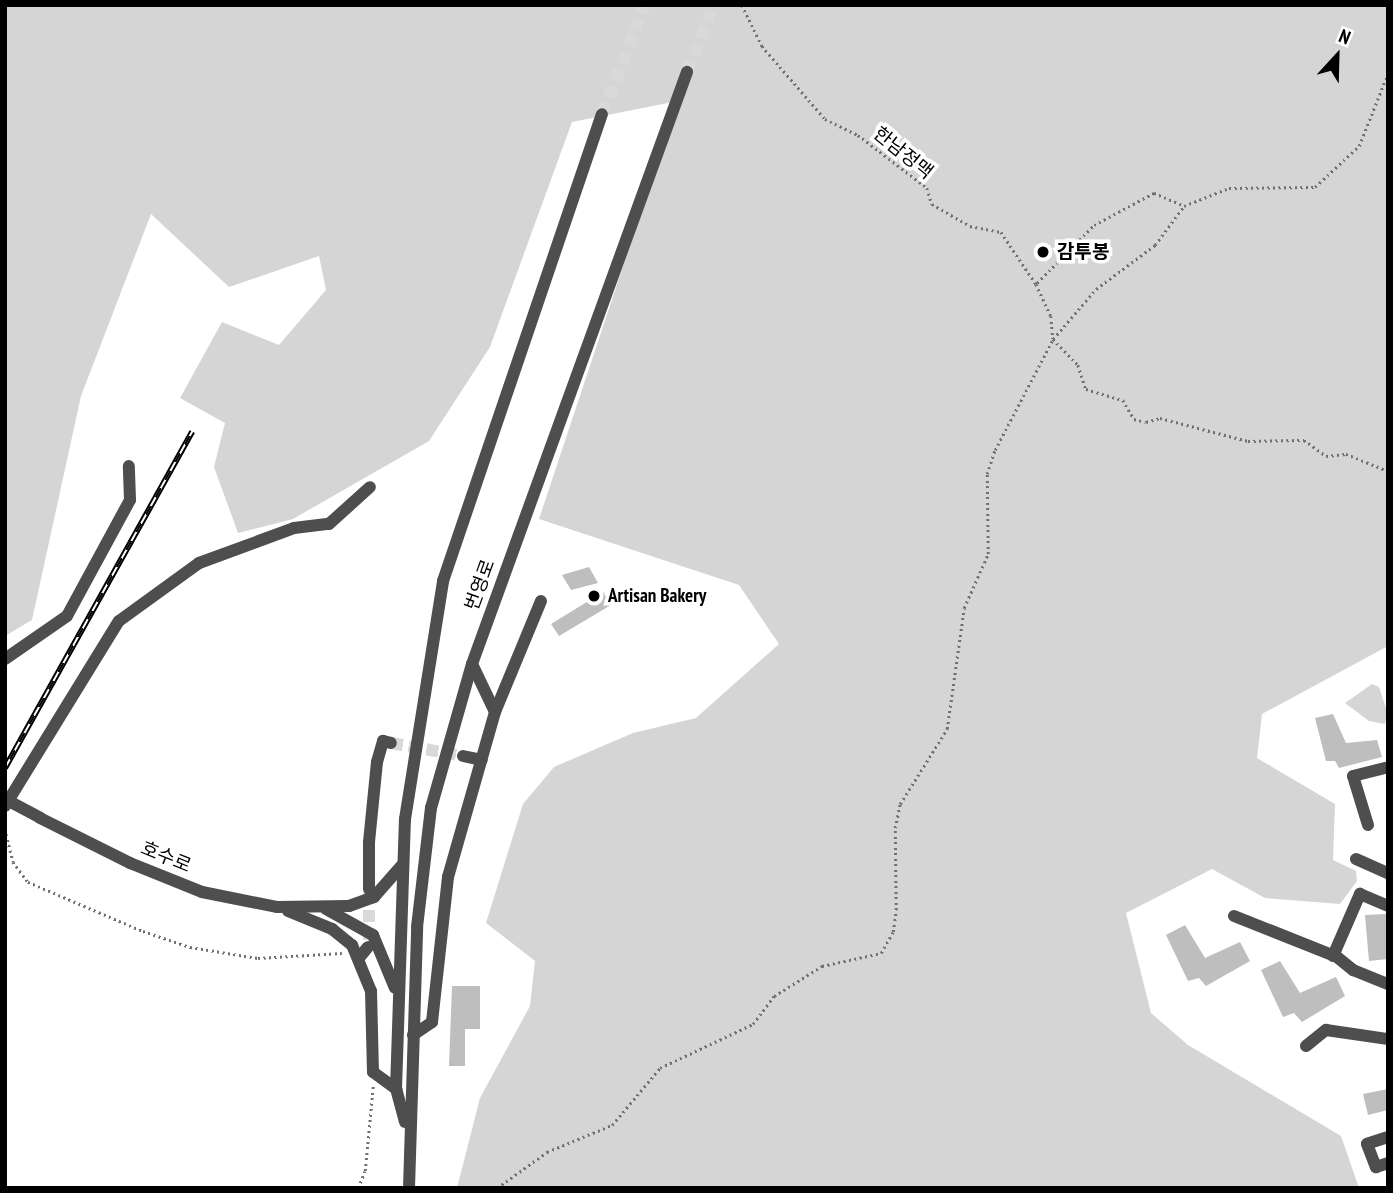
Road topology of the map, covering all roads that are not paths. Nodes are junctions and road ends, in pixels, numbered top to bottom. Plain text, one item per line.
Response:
1 (687, 72) tunnel mouth
2 (602, 114) tunnel mouth
3 (129, 466) dead end
4 (370, 486) dead end
5 (541, 601) dead end
6 (5, 659) edge
7 (472, 664) junction
8 (495, 712) junction
9 (391, 743) dead end
10 (463, 755) tunnel mouth
11 (482, 761) junction
12 (1388, 767) edge
13 (5, 799) edge
14 (5, 806) edge
15 (1368, 825) dead end
16 (1356, 859) dead end
17 (403, 864) junction
18 (1388, 873) edge
19 (369, 889) tunnel mouth
20 (1388, 906) edge
21 (277, 907) junction
22 (326, 909) junction
23 (1234, 916) dead end
24 (369, 947) tunnel mouth
25 (1333, 956) junction
26 (359, 958) junction
27 (1388, 984) edge
28 (399, 1000) junction
29 (413, 1035) junction
30 (1388, 1039) edge
31 (1306, 1046) dead end
32 (396, 1088) junction
33 (408, 1132) junction
34 (1388, 1137) edge
35 (1388, 1163) edge
36 (409, 1188) edge

1 - 7 street, 번영로
2 - 17 street, 번영로
3 - 6 street
4 - 14 street
5 - 8 street
7 - 8 street
7 - 29 street, 번영로
8 - 11 street
9 - 19 street
10 - 11 street
11 - 29 street
12 - 15 street
13 - 21 street, 호수로, bridge
16 - 18 street
17 - 22 street, 호수로
17 - 28 street, 번영로
20 - 25 street
21 - 22 street, 호수로
21 - 26 street
22 - 28 street, 호수로
23 - 25 street
24 - 26 street
25 - 27 street
26 - 32 street
28 - 32 street, 번영로
29 - 33 street, 번영로
30 - 31 street
32 - 33 street, 번영로
33 - 36 street, 번영로
34 - 35 street

